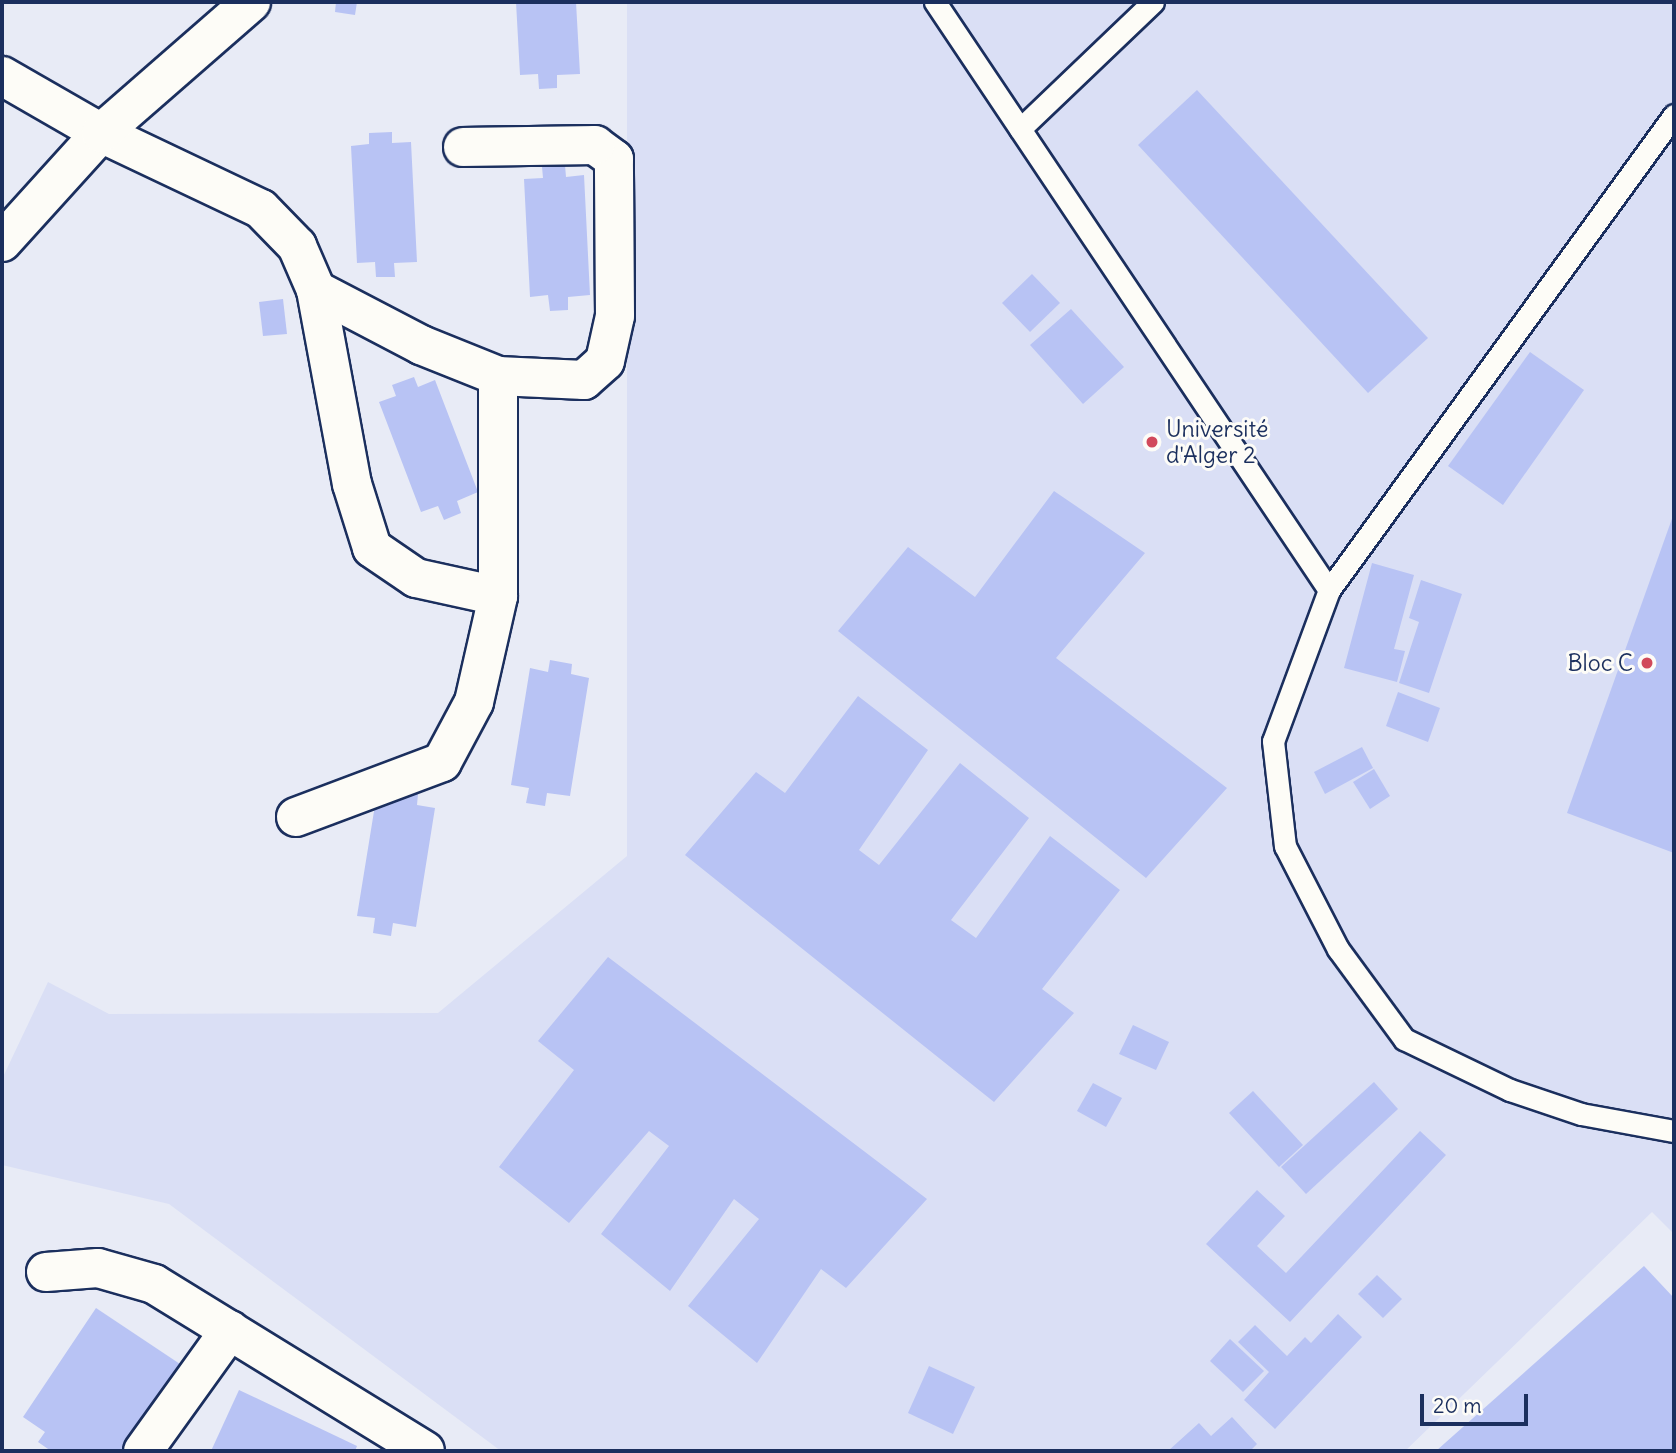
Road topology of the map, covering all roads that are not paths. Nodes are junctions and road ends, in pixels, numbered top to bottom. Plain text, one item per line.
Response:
1 (251, 2) edge
2 (935, 2) edge
3 (1153, 2) edge
4 (2, 76) edge
5 (1674, 115) edge
6 (1020, 130) junction
7 (101, 133) junction
8 (463, 147) dead end
9 (2, 242) edge
10 (316, 290) junction
11 (498, 376) junction
12 (1329, 590) junction
13 (498, 596) junction
14 (296, 817) dead end
15 (1674, 1131) edge
16 (46, 1272) dead end
17 (230, 1330) junction
18 (403, 1445) edge
19 (143, 1451) edge

1 - 7 street
2 - 6 lane
3 - 6 lane
4 - 7 street
5 - 12 lane
6 - 12 lane
7 - 9 street
7 - 10 street
8 - 11 street
10 - 11 street
10 - 13 street
11 - 13 street
12 - 15 lane
13 - 14 street
16 - 17 street
17 - 18 street
17 - 19 street

